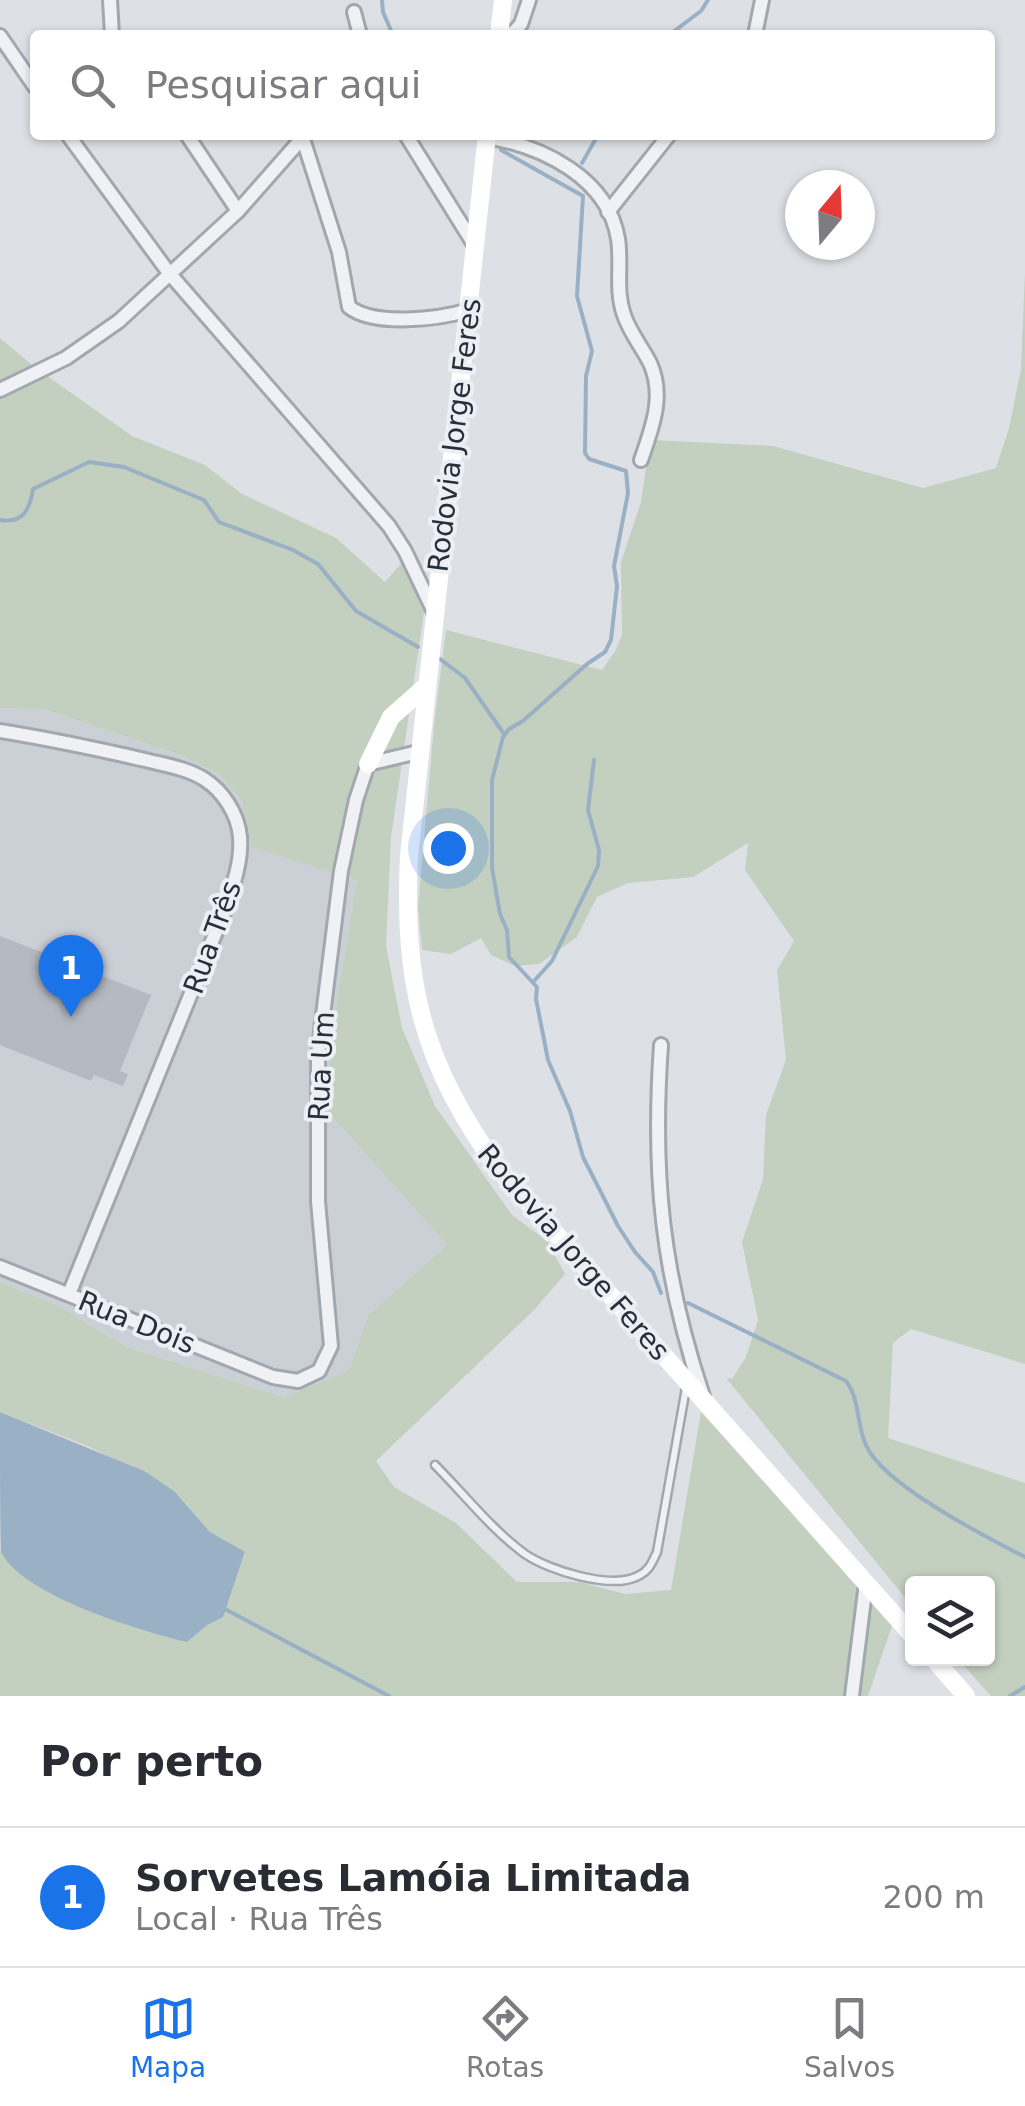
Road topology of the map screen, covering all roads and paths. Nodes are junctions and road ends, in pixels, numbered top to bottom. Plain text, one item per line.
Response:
1 (110, 0) edge
2 (503, 0) edge
3 (528, 0) edge
4 (762, 0) edge
5 (354, 12) dead end
6 (112, 30) edge
7 (359, 30) edge
8 (499, 30) edge
9 (516, 30) edge
10 (756, 30) edge
11 (0, 36) edge
12 (30, 80) edge
13 (71, 140) edge
14 (84, 140) edge
15 (190, 140) edge
16 (301, 140) edge
17 (305, 140) edge
18 (409, 140) edge
19 (487, 140) edge
20 (505, 140) edge
21 (665, 140) edge
22 (80, 154) junction
23 (238, 211) junction
24 (608, 212) junction
25 (475, 246) junction
26 (169, 273) junction
27 (469, 310) junction
28 (0, 390) edge
29 (641, 460) dead end
30 (434, 612) junction
31 (425, 687) junction
32 (0, 731) edge
33 (418, 752) junction
34 (368, 764) junction
35 (661, 1045) dead end
36 (0, 1267) edge
37 (69, 1294) junction
38 (274, 1377) joint
39 (687, 1383) junction
40 (705, 1403) junction
41 (435, 1464) dead end
42 (866, 1584) junction
43 (905, 1627) edge
44 (941, 1666) edge
45 (852, 1696) edge
46 (966, 1696) edge

1 - 6 street
2 - 8 main road
3 - 9 street
4 - 10 street
5 - 7 street
11 - 12 street
13 - 22 street
14 - 22 street
15 - 23 street
16 - 23 street
17 - 27 street
18 - 25 street
19 - 25 main road, Rodovia Jorge Feres
20 - 24 street
21 - 24 street
22 - 26 street
23 - 26 street
24 - 29 street
25 - 27 main road, Rodovia Jorge Feres
26 - 28 street
26 - 30 street
27 - 30 main road, Rodovia Jorge Feres
30 - 31 main road, Rodovia Jorge Feres
31 - 33 main road, Rodovia Jorge Feres
31 - 34 main road
32 - 37 street, Rua Três
33 - 34 street
33 - 39 main road, Rodovia Jorge Feres
34 - 38 street, Rua Um
35 - 40 street
36 - 37 street, Rua Dois
37 - 38 street, Rua Dois
39 - 40 main road, Rodovia Jorge Feres
39 - 41 lane
40 - 42 main road, Rodovia Jorge Feres
42 - 43 main road, Rodovia Jorge Feres
42 - 45 street
44 - 46 main road

